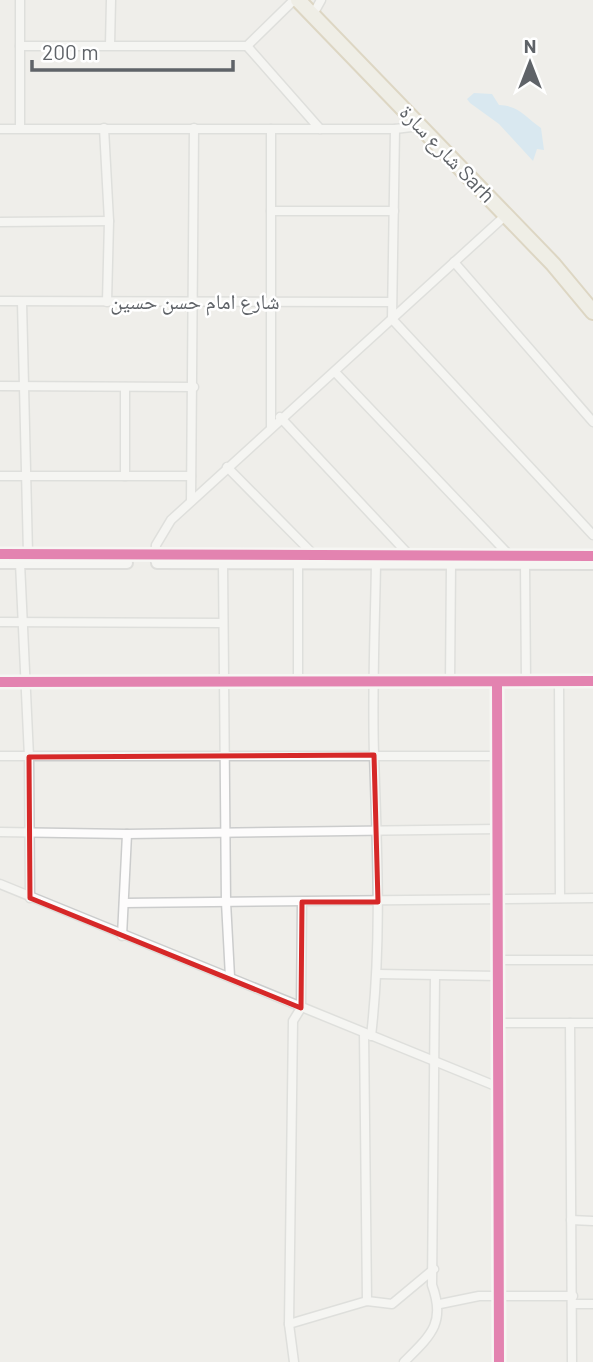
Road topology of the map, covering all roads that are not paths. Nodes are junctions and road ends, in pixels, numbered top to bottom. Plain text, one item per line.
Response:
1 (20, 0) edge
2 (111, 0) edge
3 (296, 0) edge
4 (315, 3) edge
5 (20, 46) junction
6 (110, 46) junction
7 (247, 46) junction
8 (420, 127) junction
9 (20, 128) junction
10 (104, 128) junction
11 (194, 128) junction
12 (0, 129) edge
13 (271, 129) junction
14 (320, 129) junction
15 (395, 130) junction
16 (271, 211) junction
17 (394, 211) junction
18 (506, 215) junction
19 (109, 221) junction
20 (0, 222) edge
21 (454, 262) junction
22 (0, 302) edge
23 (22, 302) junction
24 (107, 302) junction
25 (193, 302) junction
26 (391, 302) junction
27 (271, 303) junction
28 (593, 303) edge
29 (593, 312) edge
30 (392, 319) junction
31 (335, 372) junction
32 (0, 386) edge
33 (22, 386) junction
34 (125, 387) junction
35 (194, 387) junction
36 (281, 417) junction
37 (592, 418) edge
38 (271, 427) junction
39 (227, 467) junction
40 (191, 475) junction
41 (0, 476) edge
42 (125, 476) junction
43 (25, 477) junction
44 (191, 501) junction
45 (593, 535) edge
46 (0, 554) edge
47 (314, 555) junction
48 (410, 556) junction
49 (593, 556) edge
50 (510, 557) junction
51 (24, 559) junction
52 (155, 559) junction
53 (0, 563) edge
54 (298, 563) junction
55 (376, 563) junction
56 (223, 564) junction
57 (451, 564) junction
58 (526, 564) junction
59 (593, 564) edge
60 (0, 622) edge
61 (20, 622) junction
62 (223, 623) junction
63 (298, 681) junction
64 (593, 681) edge
65 (0, 682) edge
66 (375, 682) junction
67 (450, 682) junction
68 (526, 682) junction
69 (559, 682) junction
70 (24, 683) junction
71 (225, 683) junction
72 (497, 683) junction
73 (225, 755) junction
74 (374, 755) junction
75 (496, 756) junction
76 (0, 757) edge
77 (29, 757) junction
78 (498, 829) junction
79 (378, 830) junction
80 (0, 832) edge
81 (28, 832) junction
82 (226, 833) junction
83 (127, 834) junction
84 (0, 884) edge
85 (30, 898) junction
86 (560, 898) junction
87 (593, 898) edge
88 (499, 900) junction
89 (226, 902) junction
90 (302, 902) junction
91 (378, 902) junction
92 (124, 903) junction
93 (122, 936) junction
94 (498, 960) junction
95 (593, 960) edge
96 (378, 974) junction
97 (435, 976) junction
98 (498, 976) junction
99 (230, 978) junction
100 (300, 1008) junction
101 (498, 1023) junction
102 (570, 1023) junction
103 (593, 1023) edge
104 (368, 1035) junction
105 (436, 1061) junction
106 (498, 1087) junction
107 (571, 1220) junction
108 (593, 1221) edge
109 (434, 1269) junction
110 (499, 1296) junction
111 (573, 1300) junction
112 (367, 1301) junction
113 (440, 1304) junction
114 (593, 1304) edge
115 (289, 1324) junction
116 (293, 1362) edge
117 (404, 1362) edge
118 (499, 1362) edge
119 (572, 1362) edge

1 - 5 street
2 - 6 street
3 - 7 street
3 - 8 highway, شارع سارة Sarh
4 - 28 highway, شارع سارة Sarh
5 - 6 street
5 - 9 street
6 - 7 street
7 - 14 street
8 - 15 street
8 - 18 highway, شارع سارة Sarh
9 - 10 street
9 - 12 street
10 - 11 street
10 - 19 street
11 - 13 street
11 - 25 street
13 - 14 street
13 - 16 street
14 - 15 street
15 - 17 street
16 - 17 street
16 - 27 street
17 - 26 street
18 - 21 street
18 - 29 highway, شارع سارة Sarh
19 - 20 street
19 - 24 street
21 - 30 street
21 - 37 street
22 - 23 street, شارع امام حسن حسين
23 - 24 street, شارع امام حسن حسين
23 - 33 street
24 - 25 street, شارع امام حسن حسين
25 - 27 street, شارع امام حسن حسين
25 - 35 street
26 - 27 street, شارع امام حسن حسين
26 - 30 street
27 - 38 street
30 - 31 street
30 - 45 street
31 - 36 street
31 - 50 street
32 - 33 street
33 - 34 street
33 - 43 street
34 - 35 street
34 - 42 street
35 - 40 street
36 - 38 street
36 - 48 street
38 - 39 street
39 - 44 street
39 - 47 street
40 - 42 street
40 - 44 street
41 - 43 street
42 - 43 street
43 - 51 street
44 - 52 street
46 - 51 street
47 - 48 street
47 - 52 street
48 - 50 street
49 - 50 street
51 - 52 street
51 - 53 street
51 - 61 street
52 - 56 street
54 - 55 street
54 - 56 street
54 - 63 street
55 - 57 street
55 - 66 street
56 - 62 street
57 - 58 street
57 - 67 street
58 - 59 street
58 - 68 street
60 - 61 street
61 - 62 street
61 - 70 street
62 - 71 street
63 - 66 street
63 - 71 street
64 - 69 street
65 - 70 street
66 - 67 street
66 - 74 street
67 - 72 street
68 - 69 street
68 - 72 street
69 - 86 street
70 - 71 street
70 - 77 street
71 - 73 street
72 - 75 street
73 - 74 street
73 - 77 street
73 - 82 street
74 - 75 street
74 - 79 street
75 - 78 street
76 - 77 street
77 - 81 street
78 - 79 street
78 - 88 street
79 - 82 street
79 - 91 street
80 - 81 street
81 - 83 street
81 - 85 street
82 - 83 street
82 - 89 street
83 - 92 street
84 - 85 street
85 - 93 street
86 - 87 street
86 - 88 street
88 - 91 street
88 - 94 street
89 - 90 street
89 - 92 street
89 - 99 street
90 - 91 street
90 - 100 street
91 - 96 street
92 - 93 street
93 - 99 street
94 - 95 street
94 - 98 street
96 - 97 street
96 - 104 street
97 - 98 street
97 - 105 street
98 - 101 street
99 - 100 street
100 - 104 street
100 - 115 street
101 - 102 street
101 - 106 street
102 - 103 street
102 - 107 street
104 - 105 street
104 - 112 street
105 - 106 street
105 - 109 street
106 - 110 street
107 - 108 street
107 - 111 street
109 - 112 street
109 - 113 street
110 - 111 street
110 - 113 street
110 - 118 street
111 - 114 street
111 - 119 street
112 - 115 street
113 - 117 street
115 - 116 street

